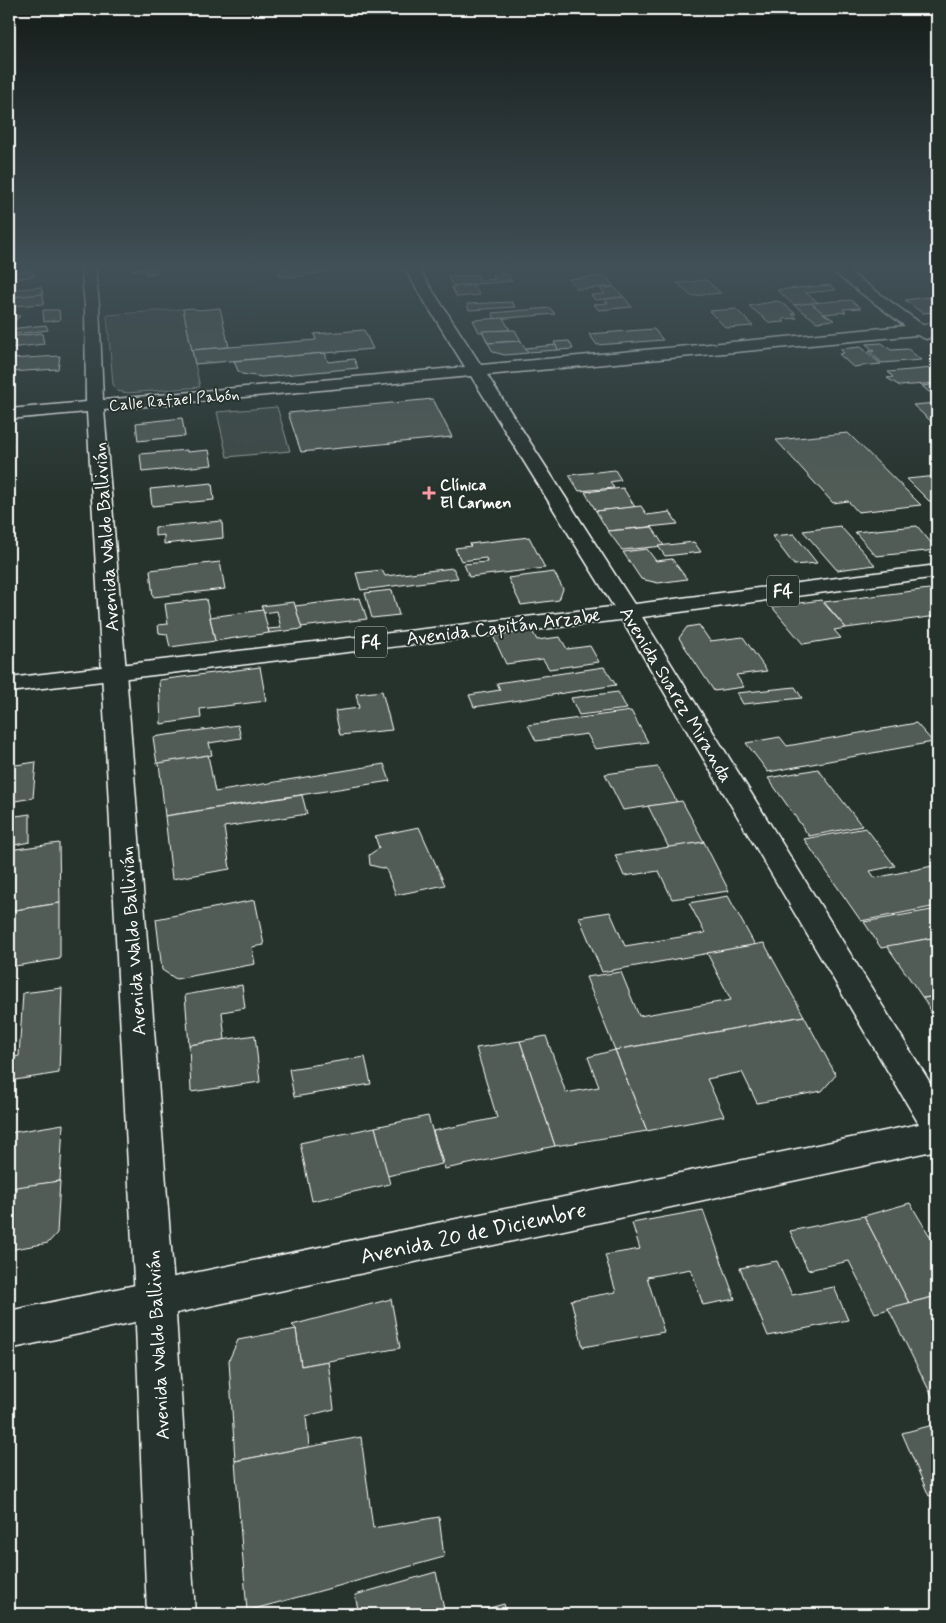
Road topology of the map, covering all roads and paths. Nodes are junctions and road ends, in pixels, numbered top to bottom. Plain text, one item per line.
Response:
1 (93, 344) edge
2 (459, 344) edge
3 (770, 344) edge
4 (476, 371) junction
5 (95, 406) junction
6 (9, 414) edge
7 (937, 570) edge
8 (628, 612) junction
9 (114, 672) junction
10 (9, 685) edge
11 (937, 1124) edge
12 (937, 1135) edge
13 (155, 1299) junction
14 (9, 1330) edge
15 (171, 1614) edge

1 - 5 main road, Avenida Waldo Ballivián
2 - 4 main road, Avenida Suarez Miranda
3 - 4 main road, Calle Rafael Pabón
4 - 5 main road, Calle Rafael Pabón
4 - 8 main road, Avenida Suarez Miranda
5 - 6 main road, Calle Rafael Pabón
5 - 9 main road, Avenida Waldo Ballivián
7 - 8 main road, Avenida Capitán Arzabe / F4
8 - 9 main road, Avenida Capitán Arzabe / F4
8 - 11 main road, Avenida Suarez Miranda
9 - 10 main road, Avenida Capitán Arzabe / F4
9 - 13 main road, Avenida Waldo Ballivián
12 - 13 main road, Avenida 20 de Diciembre
13 - 14 main road, Avenida 20 de Diciembre
13 - 15 main road, Avenida Waldo Ballivián

